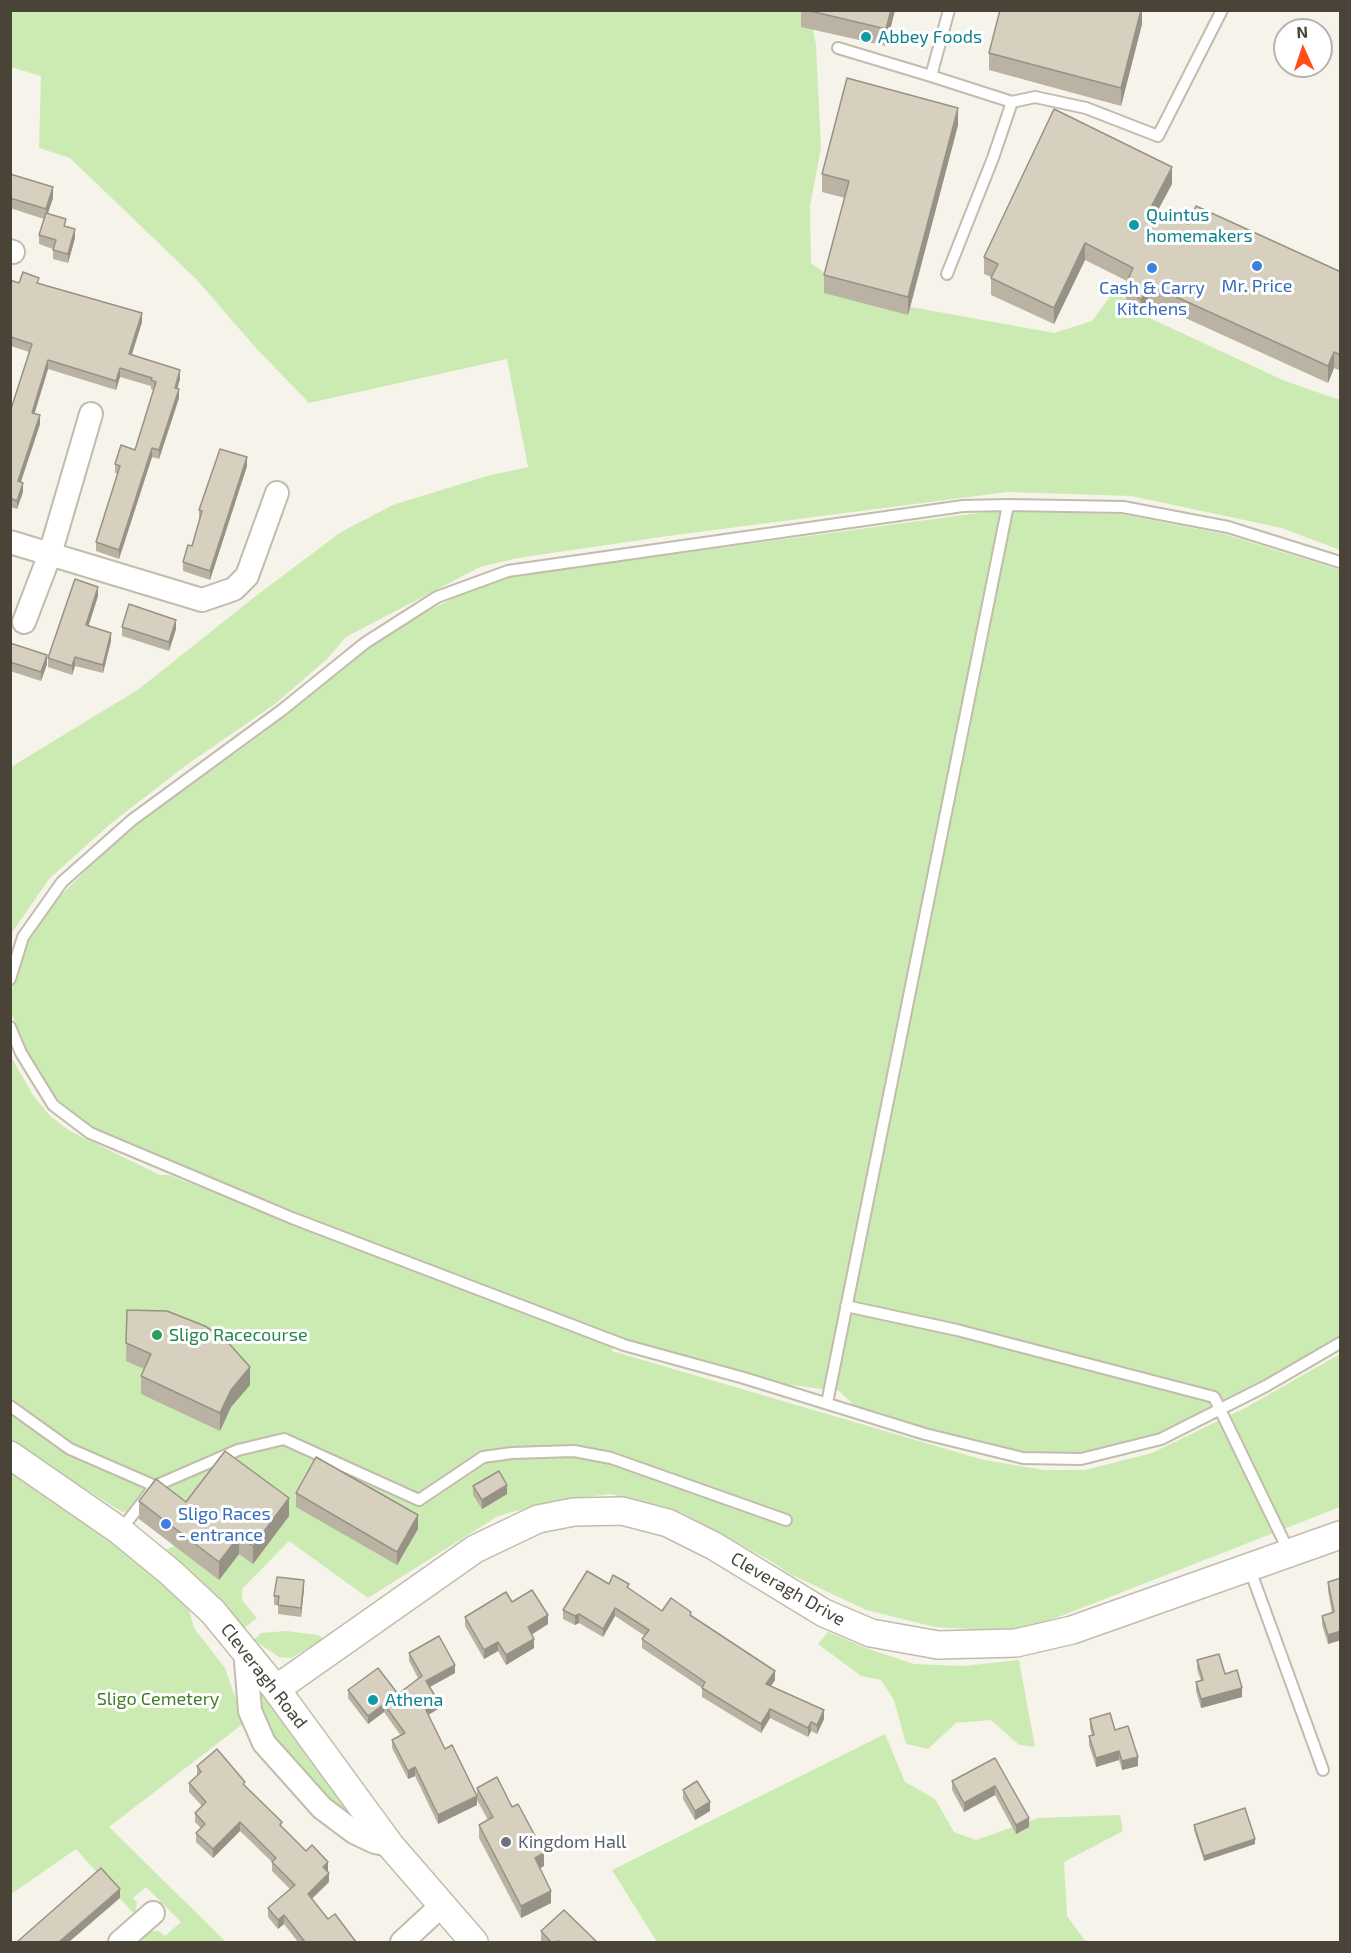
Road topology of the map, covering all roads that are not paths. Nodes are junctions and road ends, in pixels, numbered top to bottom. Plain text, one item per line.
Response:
1 (949, 10) edge
2 (1222, 10) edge
3 (838, 48) dead end
4 (931, 76) junction
5 (1012, 102) junction
6 (947, 274) dead end
7 (90, 414) dead end
8 (277, 493) dead end
9 (1008, 505) junction
10 (10, 542) edge
11 (50, 554) junction
12 (1341, 562) edge
13 (24, 622) dead end
14 (10, 979) edge
15 (10, 1027) edge
16 (846, 1306) junction
17 (1341, 1343) edge
18 (827, 1403) junction
19 (10, 1406) edge
20 (1221, 1408) junction
21 (10, 1455) edge
22 (155, 1486) junction
23 (786, 1520) dead end
24 (120, 1531) junction
25 (1341, 1535) edge
26 (1289, 1552) junction
27 (1249, 1566) junction
28 (245, 1649) junction
29 (276, 1689) junction
30 (1323, 1770) dead end
31 (390, 1845) junction
32 (441, 1906) junction
33 (153, 1913) dead end
34 (120, 1942) edge
35 (402, 1942) edge
36 (474, 1942) edge

1 - 4 lane
2 - 5 lane
3 - 4 lane
4 - 5 lane
5 - 6 lane
7 - 11 street
8 - 11 street
9 - 12 lane
9 - 14 lane
9 - 16 lane
10 - 11 street
11 - 13 street
15 - 18 lane
16 - 18 lane
16 - 20 lane
17 - 20 lane
18 - 20 lane
19 - 22 lane
20 - 26 lane
21 - 24 street, Cleveragh Road
22 - 23 lane
22 - 24 lane
24 - 28 street, Cleveragh Road
25 - 26 street, Cleveragh Drive
26 - 27 street, Cleveragh Drive
27 - 29 street, Cleveragh Drive
27 - 30 lane
28 - 29 street, Cleveragh Road
28 - 31 street
29 - 31 street, Cleveragh Road
31 - 32 street, Cleveragh Road
32 - 35 street
32 - 36 street, Cleveragh Road
33 - 34 street

